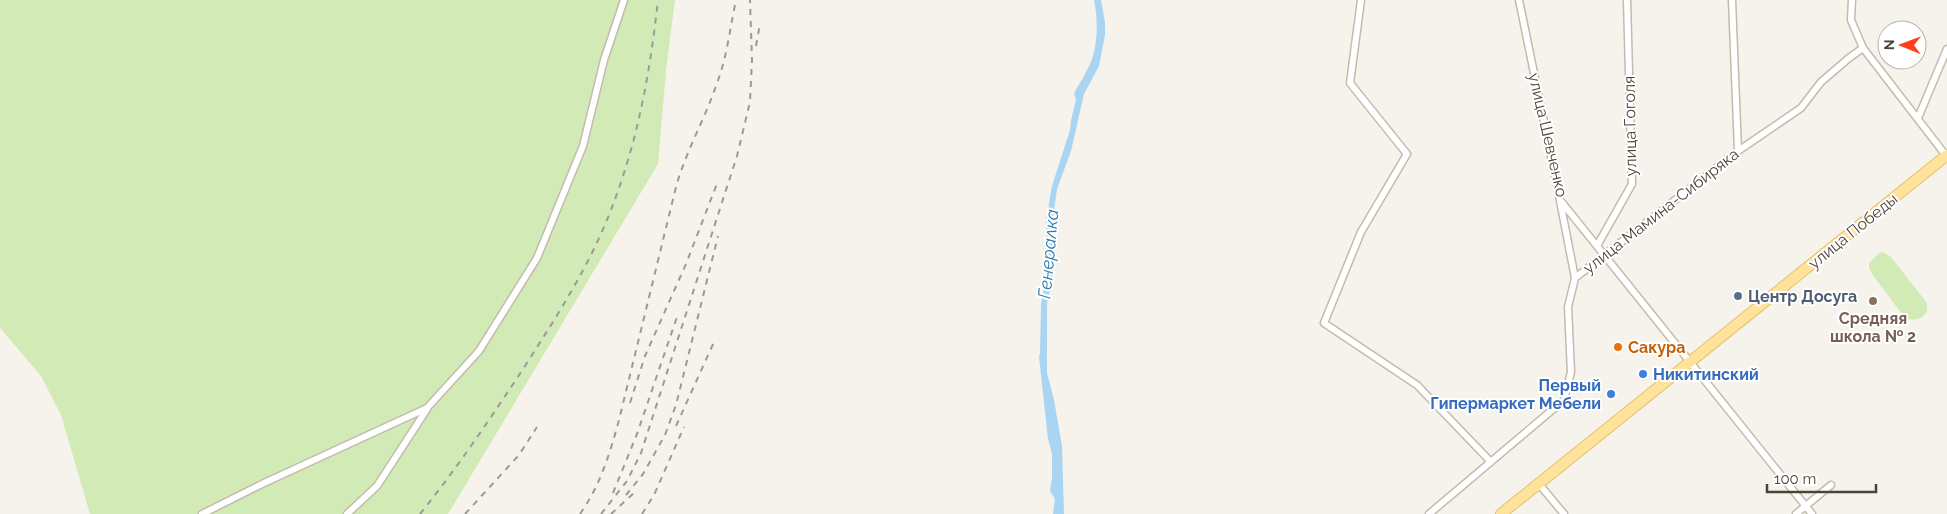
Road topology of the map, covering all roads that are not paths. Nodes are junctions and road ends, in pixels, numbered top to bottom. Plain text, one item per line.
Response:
1 (624, 0) edge
2 (1362, 0) edge
3 (1519, 0) edge
4 (1627, 0) edge
5 (1732, 0) edge
6 (1852, 0) edge
7 (1863, 48) junction
8 (1947, 49) edge
9 (1918, 118) junction
10 (1738, 150) junction
11 (1947, 156) edge
12 (1560, 200) junction
13 (1598, 244) junction
14 (1606, 255) junction
15 (1575, 278) junction
16 (1691, 362) junction
17 (427, 408) junction
18 (1491, 462) junction
19 (1539, 484) junction
20 (1831, 485) dead end
21 (1806, 506) junction
22 (202, 514) edge
23 (347, 514) edge
24 (1429, 514) edge
25 (1501, 514) edge
26 (1564, 514) edge
27 (1796, 514) edge
28 (1812, 514) edge

1 - 17 street
2 - 18 street
3 - 12 street, улица Шевченко
4 - 13 street, улица Гоголя
5 - 10 street
6 - 7 street
7 - 9 street
7 - 10 street, улица Мамина-Сибиряка
8 - 9 street
9 - 11 street
10 - 14 street, улица Мамина-Сибиряка
11 - 16 main road, улица Победы
12 - 13 street, улица Шевченко
12 - 15 street
13 - 14 street, улица Шевченко
14 - 15 street, улица Мамина-Сибиряка
14 - 16 street, улица Шевченко
15 - 18 street, улица Мамина-Сибиряка
16 - 19 main road, улица Победы
16 - 21 street, улица Шевченко
17 - 22 street
17 - 23 street
18 - 24 street, улица Мамина-Сибиряка
19 - 25 main road, улица Победы
19 - 26 street
20 - 21 street
21 - 27 street
21 - 28 street, улица Шевченко

